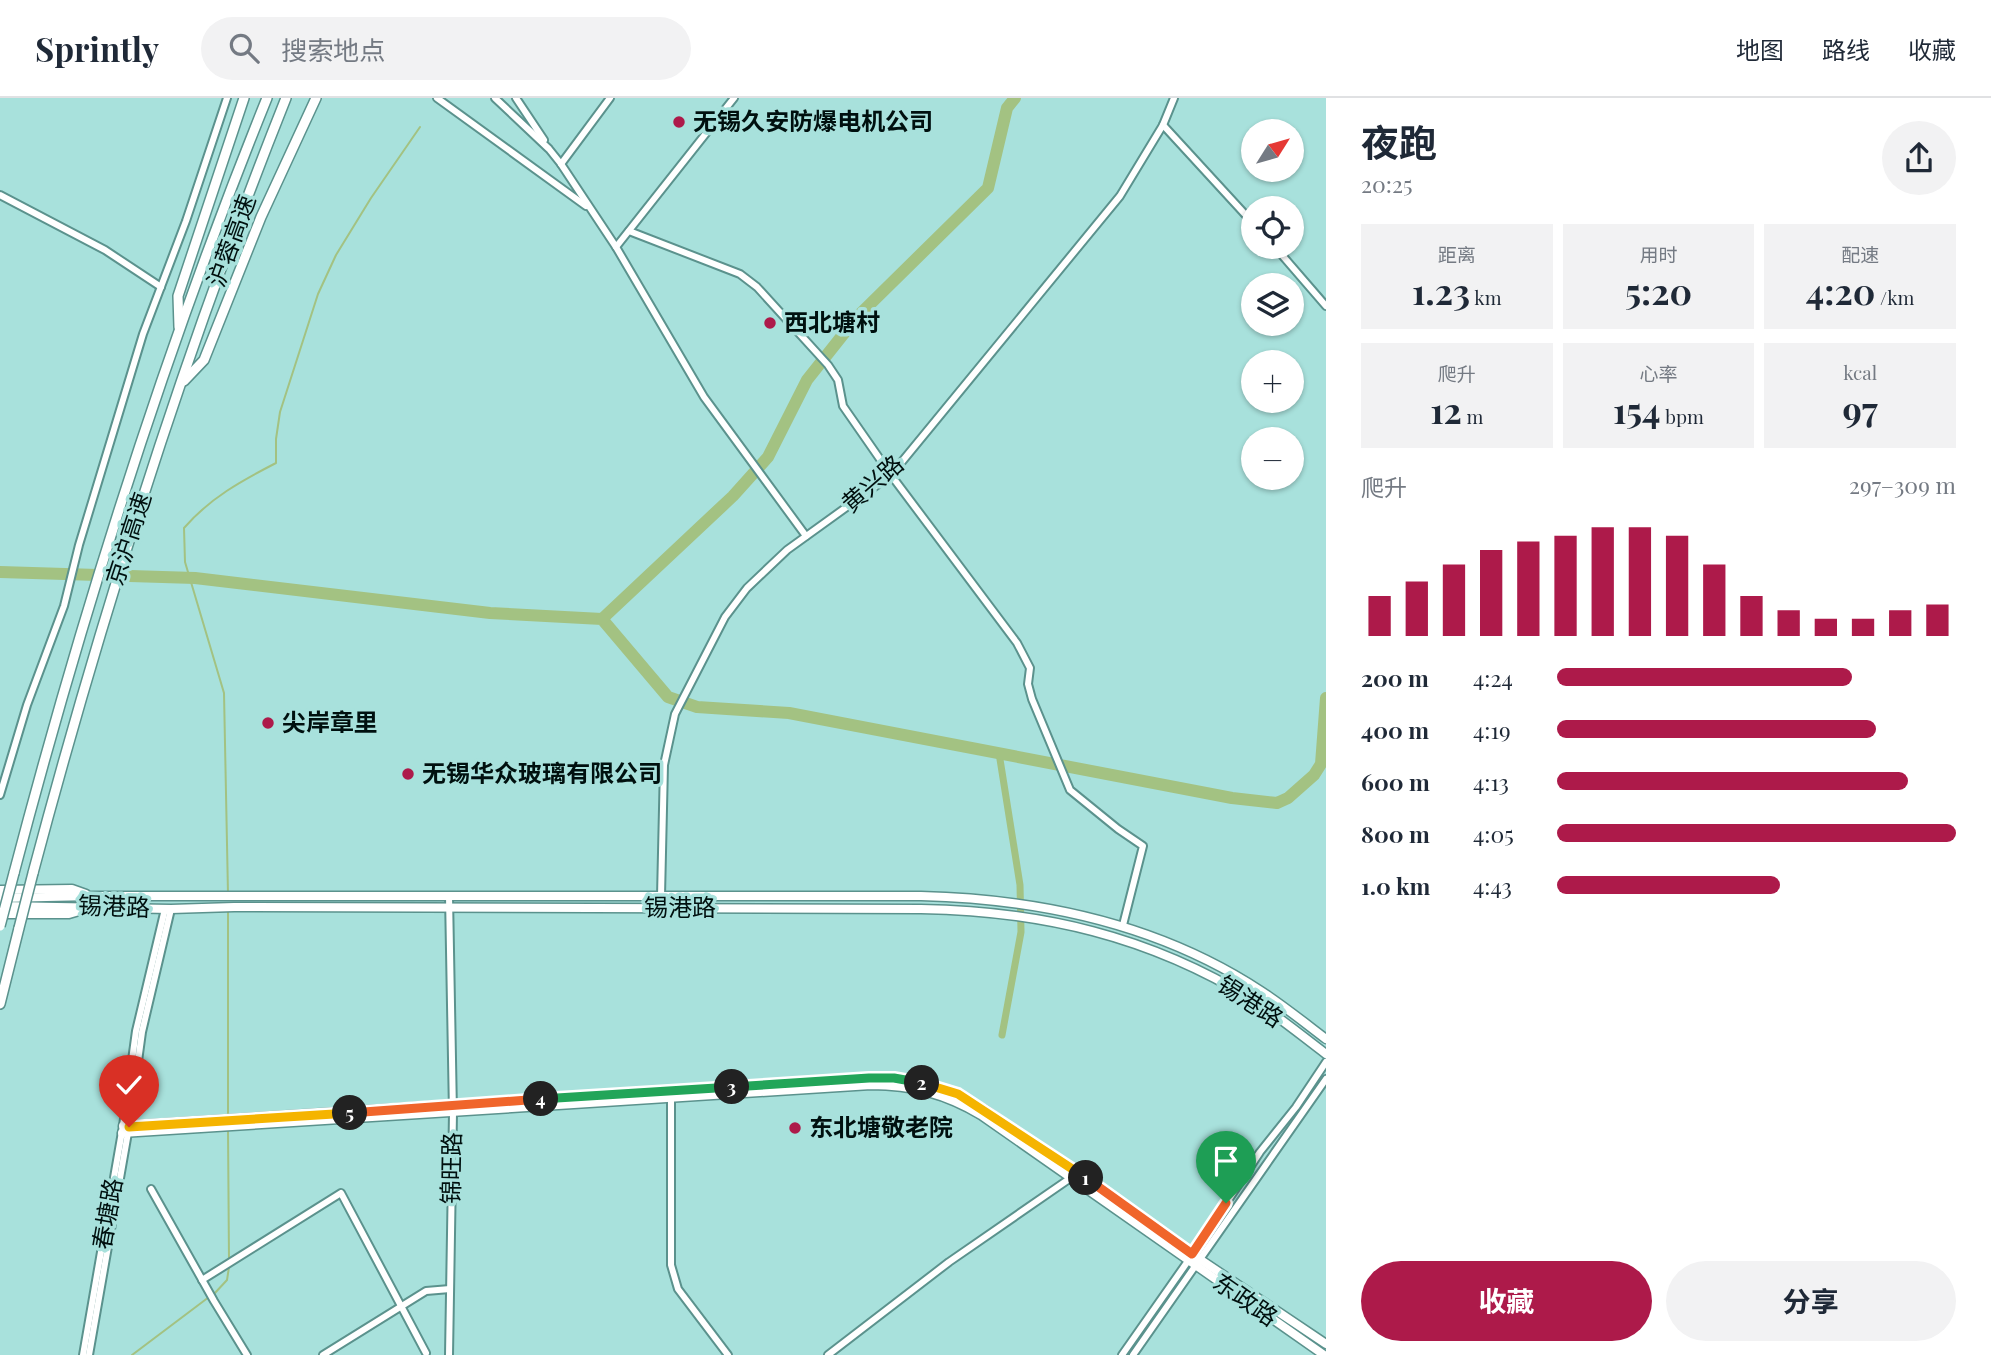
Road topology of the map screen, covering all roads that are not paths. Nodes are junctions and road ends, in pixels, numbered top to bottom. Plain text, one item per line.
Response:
1 (227, 98) edge
2 (244, 98) edge
3 (267, 98) edge
4 (286, 98) edge
5 (316, 98) edge
6 (437, 98) edge
7 (495, 98) edge
8 (516, 98) edge
9 (610, 98) edge
10 (734, 98) edge
11 (1174, 98) edge
12 (1163, 125) junction
13 (549, 149) junction
14 (561, 164) junction
15 (0, 195) edge
16 (590, 209) junction
17 (1241, 210) edge
18 (629, 231) junction
19 (616, 247) junction
20 (1285, 259) edge
21 (161, 287) junction
22 (1326, 306) edge
23 (179, 331) junction
24 (180, 384) junction
25 (891, 475) junction
26 (806, 536) junction
27 (0, 795) edge
28 (0, 890) edge
29 (93, 896) junction
30 (449, 896) junction
31 (661, 896) junction
32 (0, 898) edge
33 (0, 906) edge
34 (92, 907) junction
35 (449, 908) junction
36 (168, 909) junction
37 (0, 914) edge
38 (1123, 925) junction
39 (0, 926) edge
40 (0, 1004) edge
41 (1326, 1039) edge
42 (1326, 1054) edge
43 (1326, 1062) edge
44 (1326, 1079) edge
45 (671, 1095) junction
46 (453, 1110) junction
47 (126, 1130) junction
48 (1075, 1175) junction
49 (151, 1189) dead end
50 (1194, 1260) junction
51 (202, 1280) junction
52 (450, 1289) junction
53 (402, 1306) junction
54 (1326, 1344) edge
55 (426, 1353) edge
56 (83, 1355) edge
57 (89, 1355) edge
58 (247, 1355) edge
59 (323, 1355) edge
60 (449, 1355) edge
61 (729, 1355) edge
62 (828, 1355) edge
63 (1122, 1355) edge
64 (1133, 1355) edge
65 (1324, 1355) edge

1 - 21 street
2 - 23 highway, 京沪高速
3 - 23 highway, 沪蓉高速
4 - 24 highway, 沪蓉高速
5 - 24 highway, 京沪高速
6 - 16 street
7 - 13 street
8 - 13 street
9 - 14 street
10 - 18 street
11 - 12 street, 黄兴路
12 - 17 street
12 - 25 street, 黄兴路
13 - 14 street
14 - 16 street
15 - 21 street
16 - 19 street
18 - 19 street
18 - 25 street
19 - 26 street
20 - 22 street
21 - 27 street
23 - 39 highway, 京沪高速, bridge
24 - 40 highway, 京沪高速, bridge
25 - 26 street, 黄兴路
25 - 38 street
26 - 31 street, 黄兴路
28 - 29 main road
29 - 30 main road, 锡港路
29 - 32 main road, 锡港路
30 - 31 main road, 锡港路
30 - 35 street, 锦旺路
31 - 38 main road, 锡港路
33 - 34 main road, 锡港路
34 - 36 main road, 锡港路
34 - 37 main road
35 - 36 main road, 锡港路
35 - 42 main road, 锡港路
35 - 46 street, 锦旺路
36 - 47 street, 春塘路
38 - 41 main road, 锡港路
43 - 50 street
44 - 50 street
45 - 46 main road, 东政路
45 - 48 main road, 东政路
45 - 61 street
46 - 47 main road, 东政路
46 - 52 street, 锦旺路
47 - 56 street, 春塘路
47 - 57 street, 春塘路
48 - 50 main road, 东政路
48 - 62 street
49 - 51 street
50 - 54 main road, 东政路
50 - 63 street
50 - 64 street
50 - 65 main road, 东政路
51 - 53 street
51 - 58 street
52 - 53 street
52 - 60 street, 锦旺路
53 - 55 street
53 - 59 street

